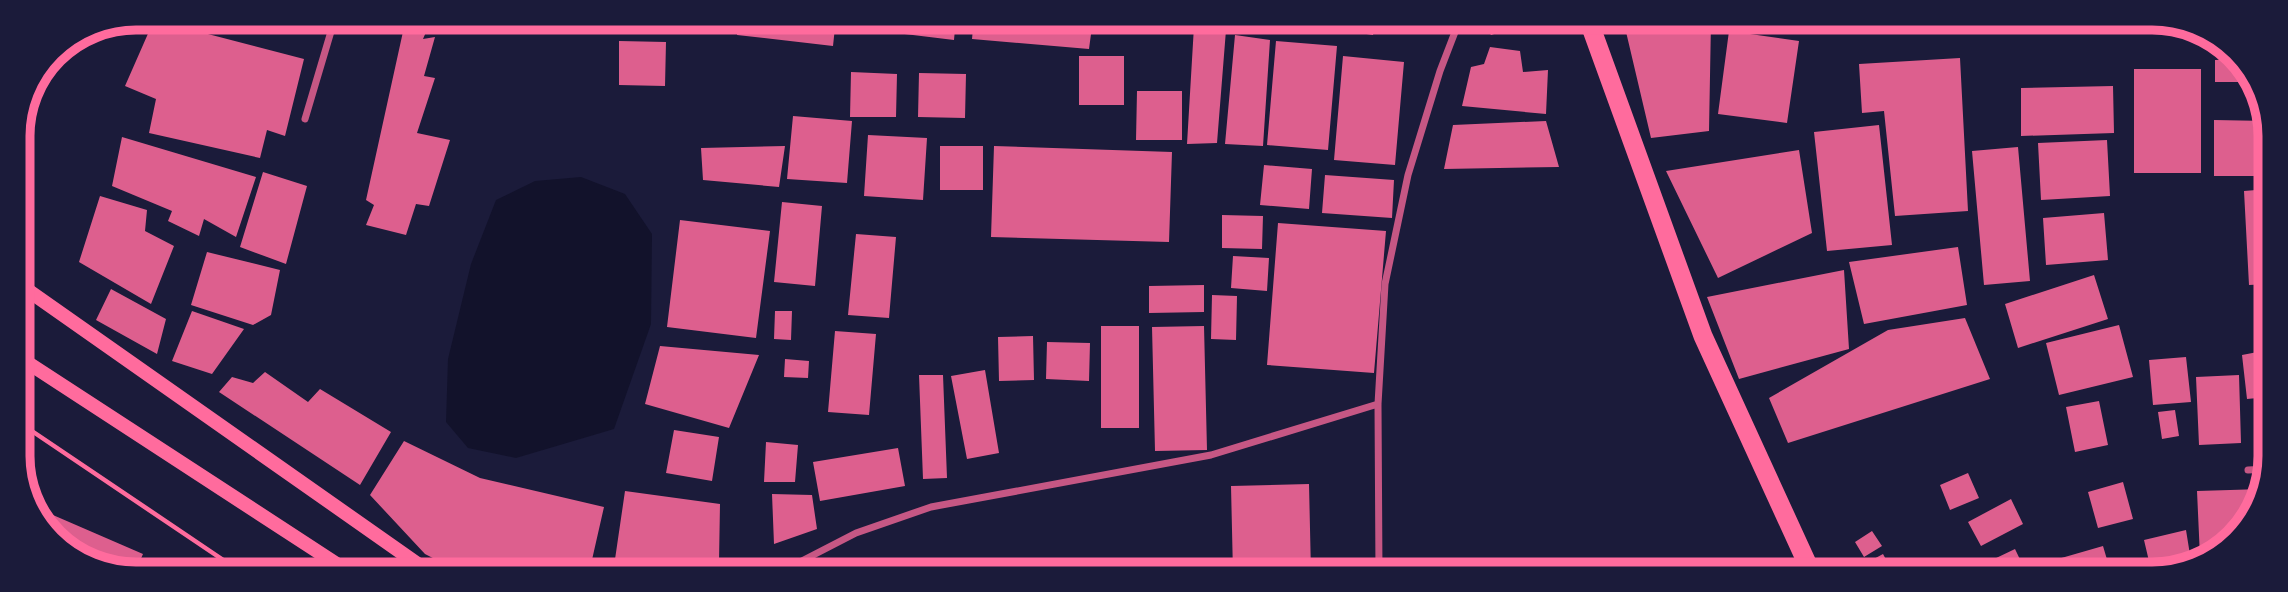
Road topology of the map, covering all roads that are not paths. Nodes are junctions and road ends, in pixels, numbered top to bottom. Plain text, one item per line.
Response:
1 (331, 30) edge
2 (1456, 30) edge
3 (1592, 30) edge
4 (305, 119) dead end
5 (30, 292) edge
6 (30, 364) edge
7 (1378, 404) junction
8 (2248, 470) dead end
9 (2257, 470) edge
10 (329, 562) edge
11 (415, 562) edge
12 (800, 562) edge
13 (1379, 562) edge
14 (1807, 562) edge

1 - 4 street
2 - 7 street
3 - 14 highway
5 - 11 main road
6 - 10 main road
7 - 12 street
7 - 13 street
8 - 9 street

